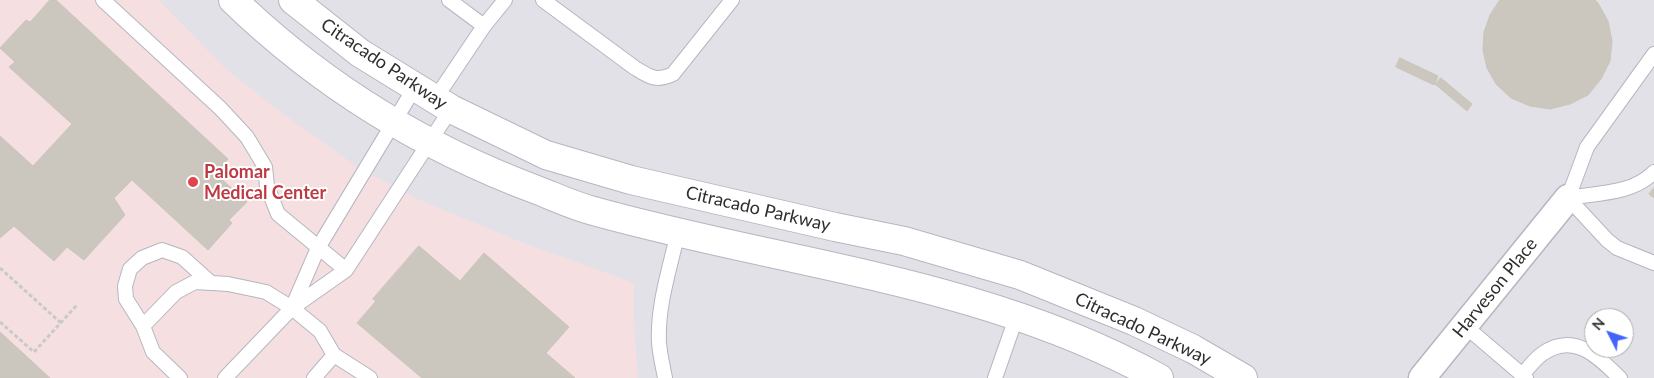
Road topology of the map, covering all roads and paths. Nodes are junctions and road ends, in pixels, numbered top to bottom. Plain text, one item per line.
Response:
1 (103, 0) edge
2 (233, 0) edge
3 (293, 0) edge
4 (449, 0) edge
5 (505, 0) edge
6 (543, 0) edge
7 (732, 0) edge
8 (484, 26) junction
9 (1654, 54) edge
10 (433, 98) junction
11 (393, 122) junction
12 (429, 143) junction
13 (1654, 172) edge
14 (1568, 198) junction
15 (678, 232) junction
16 (318, 248) junction
17 (1654, 263) edge
18 (0, 268) edge
19 (346, 270) junction
20 (211, 283) junction
21 (77, 306) dead end
22 (292, 308) junction
23 (1017, 315) junction
24 (0, 322) edge
25 (61, 323) junction
26 (143, 326) junction
27 (1465, 326) junction
28 (334, 355) junction
29 (1525, 376) edge
30 (180, 378) edge
31 (226, 378) edge
32 (314, 378) edge
33 (370, 378) edge
34 (665, 378) edge
35 (995, 378) edge
36 (1160, 378) edge
37 (1243, 378) edge
38 (1422, 378) edge
39 (1620, 378) edge

1 - 16 lane
2 - 11 main road, Citracado Parkway
3 - 10 main road, Citracado Parkway
4 - 8 lane
5 - 8 lane
6 - 7 lane
8 - 10 lane
9 - 14 lane
10 - 11 lane
10 - 12 lane
10 - 37 main road, Citracado Parkway
11 - 12 main road, Citracado Parkway
11 - 16 lane
12 - 15 main road, Citracado Parkway
12 - 19 lane
13 - 14 lane
14 - 17 lane
14 - 27 street, Harveson Place
15 - 23 main road, Citracado Parkway
15 - 34 lane
16 - 19 lane
16 - 22 lane
18 - 25 path
19 - 22 lane
20 - 22 lane
20 - 26 lane
20 - 26 lane
21 - 25 path
22 - 28 lane
22 - 31 lane
23 - 35 lane
23 - 36 main road, Citracado Parkway
24 - 25 path
26 - 30 lane
27 - 29 lane
27 - 38 street, Harveson Place
28 - 32 lane
28 - 33 lane
29 - 39 lane

